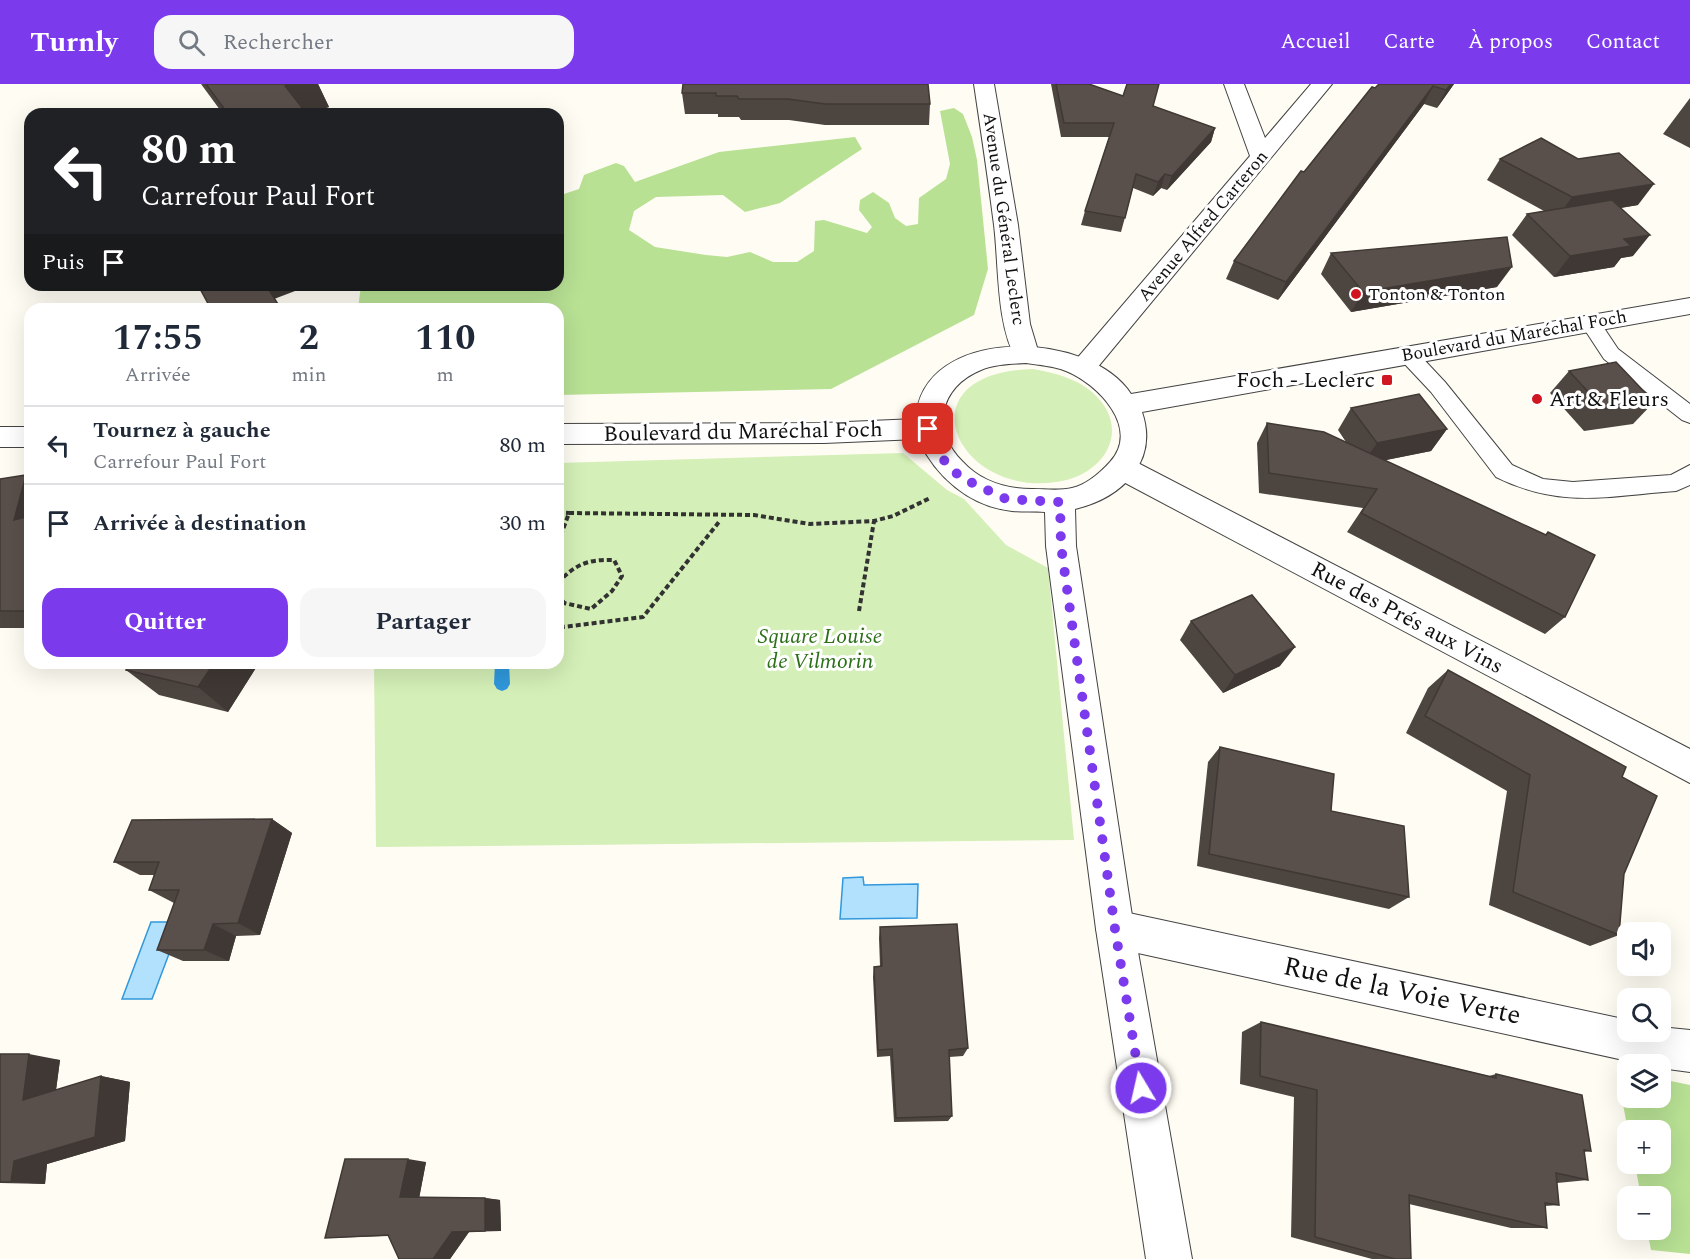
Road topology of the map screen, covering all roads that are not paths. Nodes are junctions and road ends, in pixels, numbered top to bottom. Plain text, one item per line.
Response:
1 (984, 84) edge
2 (1234, 84) edge
3 (1322, 84) edge
4 (1261, 157) junction
5 (1690, 306) edge
6 (1591, 324) junction
7 (1026, 354) junction
8 (1407, 354) junction
9 (1083, 368) junction
10 (1126, 405) junction
11 (1687, 408) edge
12 (928, 429) junction
13 (564, 434) edge
14 (0, 437) edge
15 (24, 437) edge
16 (1124, 469) junction
17 (1685, 483) edge
18 (1060, 502) junction
19 (1690, 767) edge
20 (1115, 929) junction
21 (1690, 1051) edge
22 (1169, 1259) edge

1 - 7 street, Avenue du Général Leclerc
2 - 4 street
3 - 4 street, Avenue Alfred Carteron
4 - 9 street, Avenue Alfred Carteron
5 - 6 street, Boulevard du Maréchal Foch
6 - 8 street, Boulevard du Maréchal Foch
6 - 11 lane
7 - 9 street
7 - 12 street
8 - 10 street, Boulevard du Maréchal Foch
8 - 17 lane
9 - 10 street
10 - 16 street
12 - 13 street, Boulevard du Maréchal Foch
12 - 18 street
14 - 15 street
16 - 18 street
16 - 19 street, Rue des Prés aux Vins
18 - 20 street
20 - 21 street, Rue de la Voie Verte
20 - 22 street

